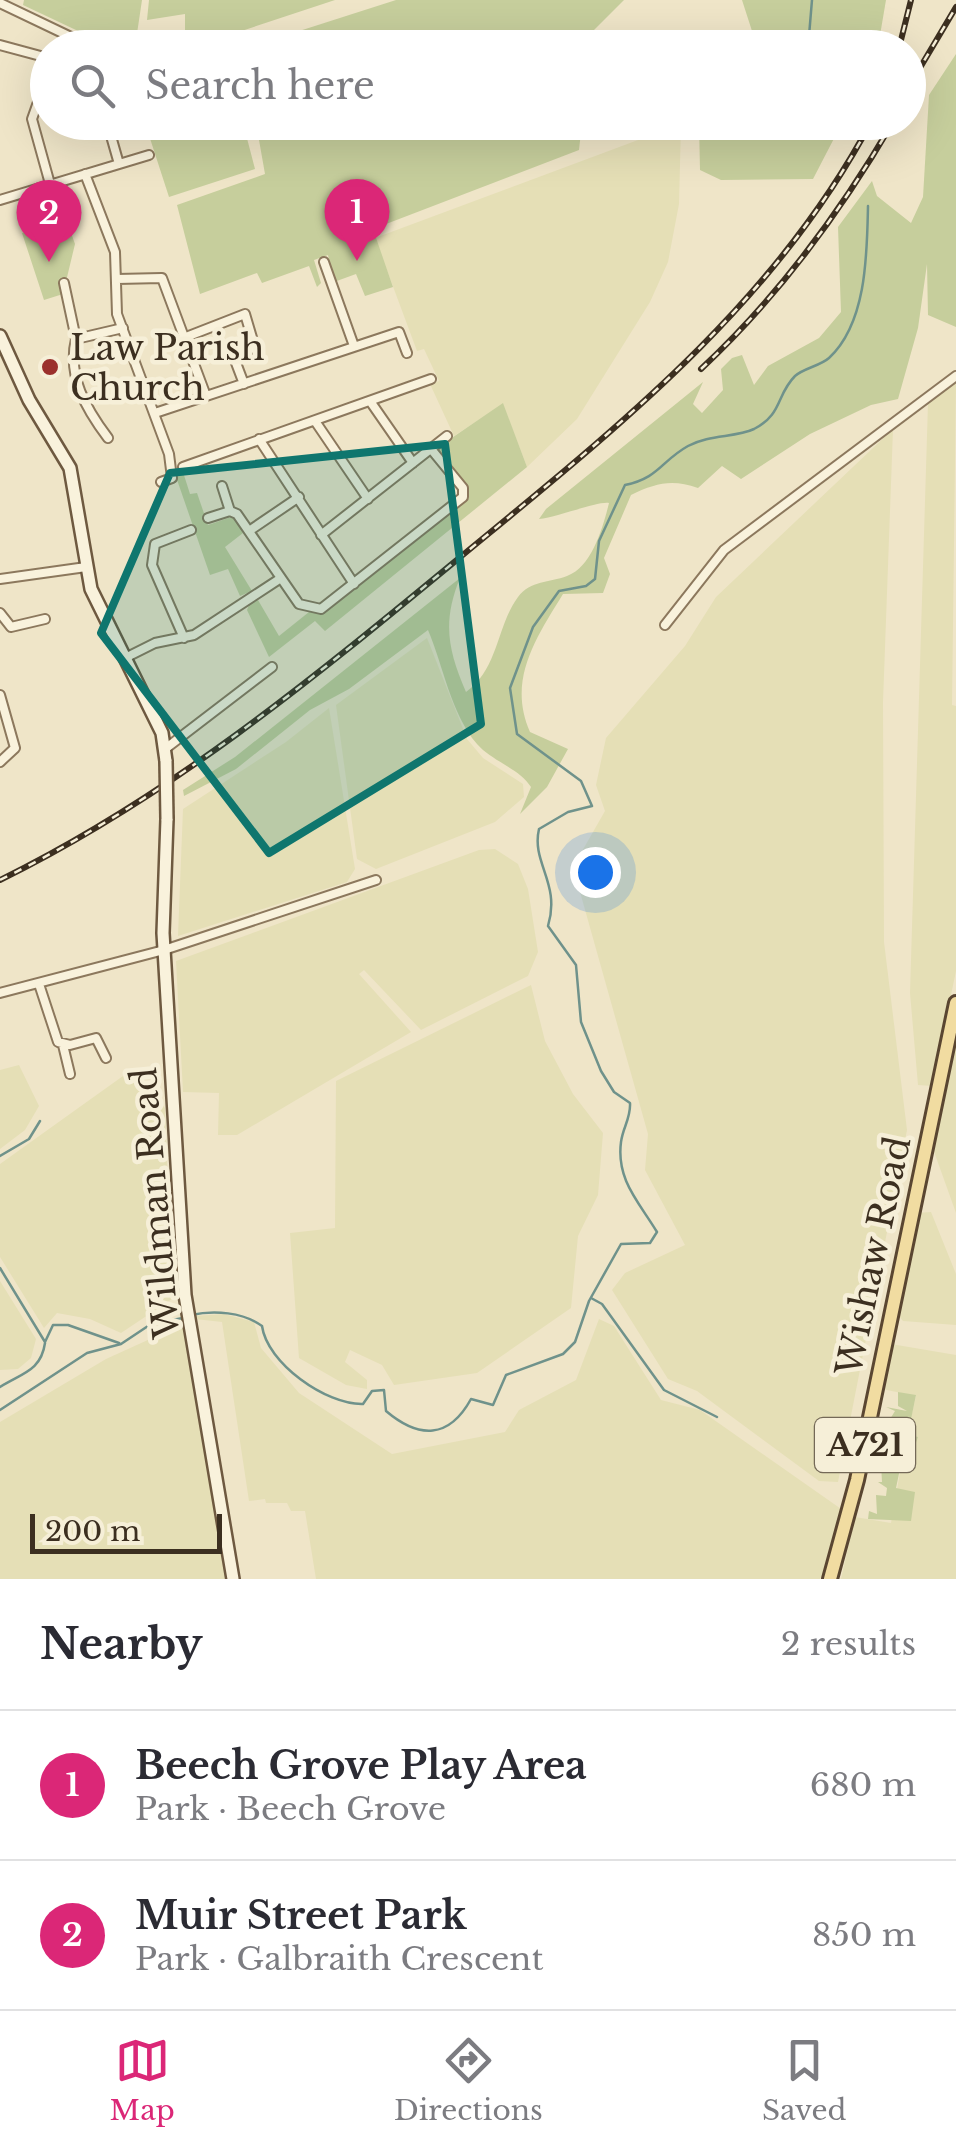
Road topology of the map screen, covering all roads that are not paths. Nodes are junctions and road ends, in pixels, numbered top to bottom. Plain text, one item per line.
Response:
1 (0, 3) edge
2 (56, 30) edge
3 (0, 45) edge
4 (30, 53) edge
5 (38, 140) edge
6 (112, 140) edge
7 (149, 155) dead end
8 (119, 164) junction
9 (84, 174) junction
10 (50, 184) junction
11 (0, 200) edge
12 (324, 262) dead end
13 (117, 279) junction
14 (64, 282) dead end
15 (123, 328) junction
16 (0, 336) edge
17 (186, 337) junction
18 (76, 339) junction
19 (354, 346) junction
20 (256, 350) dead end
21 (407, 353) dead end
22 (233, 355) dead end
23 (415, 371) dead end
24 (956, 376) edge
25 (431, 378) dead end
26 (419, 383) junction
27 (244, 384) junction
28 (206, 396) junction
29 (370, 401) junction
30 (156, 413) junction
31 (315, 421) junction
32 (447, 436) dead end
33 (108, 438) dead end
34 (259, 439) junction
35 (431, 449) junction
36 (412, 463) junction
37 (183, 467) dead end
38 (162, 482) dead end
39 (222, 486) dead end
40 (298, 497) junction
41 (368, 498) junction
42 (230, 511) junction
43 (208, 518) dead end
44 (175, 524) dead end
45 (192, 530) dead end
46 (249, 531) junction
47 (178, 534) junction
48 (321, 535) junction
49 (86, 567) junction
50 (281, 578) junction
51 (0, 579) edge
52 (354, 584) junction
53 (216, 606) dead end
54 (0, 613) edge
55 (222, 615) junction
56 (45, 619) dead end
57 (665, 626) dead end
58 (184, 638) junction
59 (125, 658) junction
60 (272, 667) dead end
61 (0, 696) edge
62 (25, 717) dead end
63 (11, 722) junction
64 (165, 755) junction
65 (0, 762) edge
66 (376, 880) dead end
67 (164, 950) junction
68 (39, 984) junction
69 (0, 994) edge
70 (956, 1003) edge
71 (63, 1045) junction
72 (106, 1058) dead end
73 (70, 1074) dead end
74 (232, 1579) edge
75 (831, 1579) edge

1 - 2 street
3 - 4 street
5 - 10 street
6 - 8 street
7 - 8 street
8 - 9 street
9 - 10 street
9 - 13 street
10 - 11 street
12 - 19 street
13 - 15 street
13 - 17 street
14 - 18 street
15 - 18 street
15 - 30 street
16 - 49 main road
17 - 20 street
17 - 28 street
18 - 33 street
19 - 21 street
19 - 27 street
22 - 27 street
23 - 26 street
24 - 57 street
25 - 26 street
26 - 29 street
27 - 28 street
28 - 30 street
29 - 31 street
29 - 36 street
30 - 38 street
31 - 34 street
31 - 41 street
32 - 35 street
34 - 37 street
34 - 40 street
35 - 36 street
35 - 52 street
36 - 41 street
39 - 42 street
40 - 46 street
40 - 48 street
41 - 48 street
42 - 43 street
42 - 46 street
44 - 47 street
45 - 47 street
46 - 50 street
47 - 58 street
48 - 52 street
49 - 51 street
49 - 59 main road
50 - 52 street
50 - 55 street
53 - 55 street
54 - 56 street
55 - 58 street
58 - 59 street
59 - 64 main road
60 - 64 street
61 - 63 street
62 - 63 street
63 - 65 street
64 - 67 main road, Wildman Road, bridge
66 - 67 street
67 - 68 street
67 - 74 main road, Wildman Road
68 - 69 street
68 - 71 street
70 - 75 main road, Wishaw Road / A721
71 - 72 street
71 - 73 street

